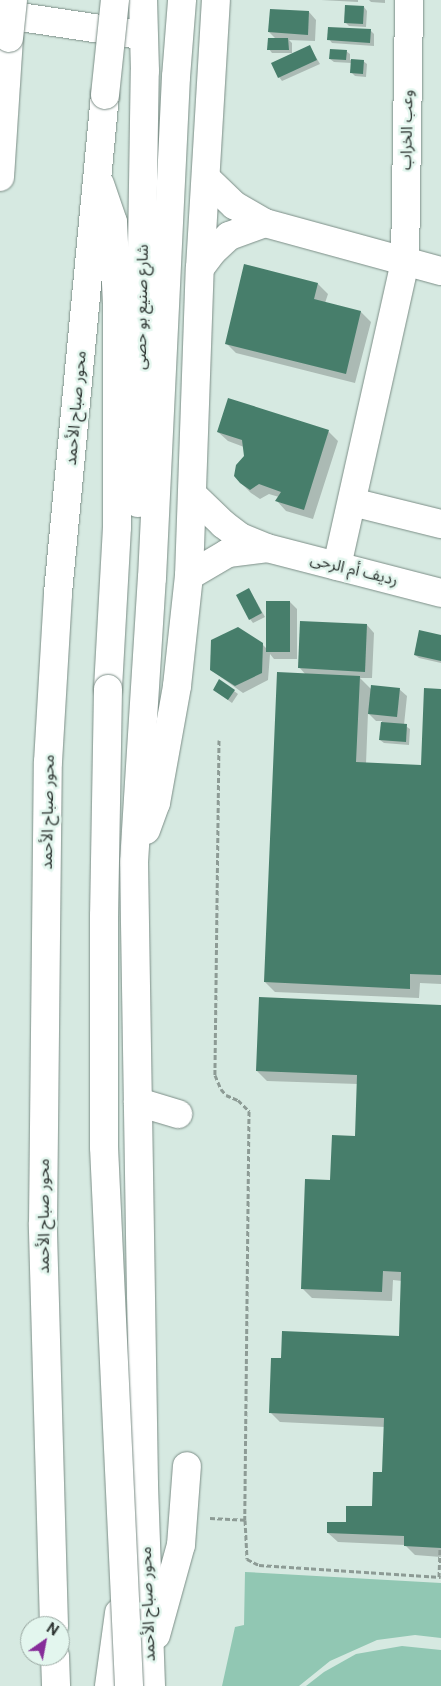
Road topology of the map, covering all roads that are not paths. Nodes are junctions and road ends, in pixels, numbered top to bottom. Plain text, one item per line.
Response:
1 (13, 0) edge
2 (116, 0) edge
3 (143, 0) edge
4 (216, 0) edge
5 (409, 0) edge
6 (182, 12) edge
7 (0, 14) edge
8 (143, 35) junction
9 (3, 64) edge
10 (97, 176) junction
11 (0, 177) edge
12 (206, 178) junction
13 (265, 223) junction
14 (405, 260) junction
15 (200, 268) junction
16 (441, 271) edge
17 (193, 495) junction
18 (352, 502) junction
19 (441, 524) edge
20 (267, 548) junction
21 (337, 566) junction
22 (189, 576) junction
23 (152, 578) junction
24 (441, 593) edge
25 (134, 862) junction
26 (138, 1102) junction
27 (178, 1114) dead end
28 (187, 1466) dead end
29 (144, 1484) junction
30 (145, 1527) junction
31 (181, 1545) junction
32 (54, 1616) edge
33 (149, 1658) junction
34 (55, 1666) edge
35 (56, 1686) edge
36 (109, 1686) edge
37 (129, 1686) edge
38 (151, 1686) edge

1 - 9 main road, bridge
2 - 10 main road, محور صباح الأحمد, bridge
3 - 8 main road, شارع صنيع بو حصى
4 - 12 main road, محور صباح الأحمد
5 - 14 main road, وعب الخراب
6 - 8 main road
6 - 23 main road, محور صباح الأحمد
7 - 8 main road
8 - 23 main road, شارع صنيع بو حصى
9 - 11 main road
10 - 32 main road, محور صباح الأحمد
10 - 37 main road, bridge
12 - 13 main road
12 - 15 main road, محور صباح الأحمد
13 - 14 main road
13 - 15 main road
14 - 16 main road
14 - 18 main road, وعب الخراب
15 - 17 main road, محور صباح الأحمد
17 - 20 main road, رديف أم الرحى
17 - 22 main road, محور صباح الأحمد
18 - 19 main road
18 - 21 main road, وعب الخراب
20 - 21 main road, رديف أم الرحى
20 - 22 main road, رديف أم الرحى
21 - 24 main road, رديف أم الرحى
22 - 25 main road, محور صباح الأحمد
23 - 25 main road, محور صباح الأحمد
25 - 26 main road, محور صباح الأحمد
26 - 27 main road
26 - 29 main road, محور صباح الأحمد
28 - 31 main road
29 - 30 main road, محور صباح الأحمد
29 - 36 main road
30 - 31 main road
30 - 33 main road, محور صباح الأحمد
31 - 33 main road
33 - 38 main road, محور صباح الأحمد
34 - 35 main road

